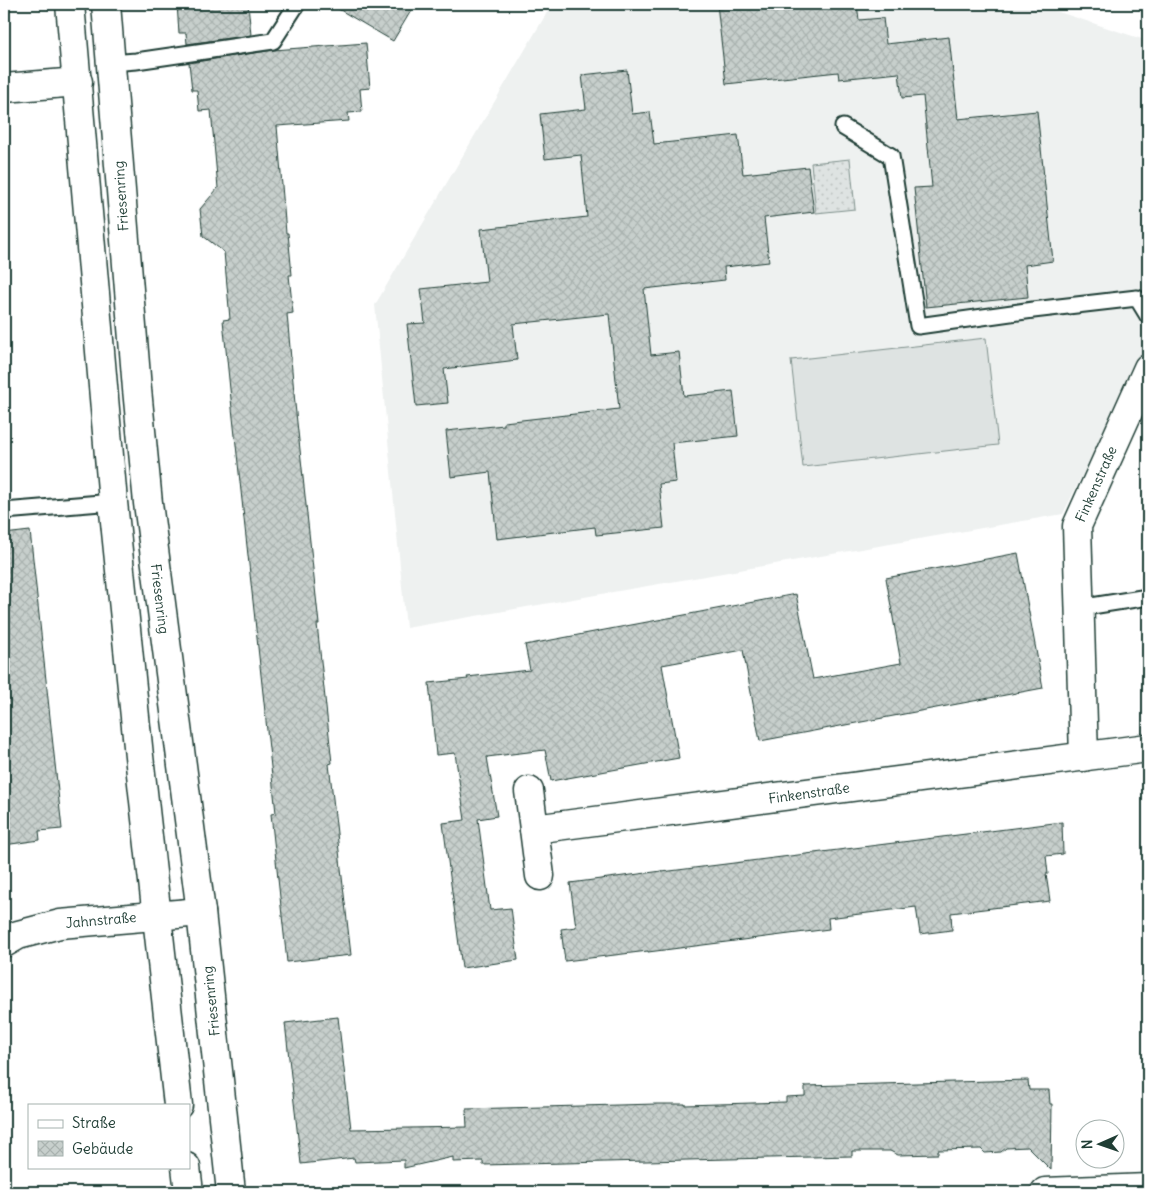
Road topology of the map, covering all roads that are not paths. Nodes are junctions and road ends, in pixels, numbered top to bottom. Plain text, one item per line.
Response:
1 (70, 4) edge
2 (106, 4) edge
3 (297, 4) edge
4 (111, 63) junction
5 (78, 82) junction
6 (4, 88) edge
7 (843, 127) dead end
8 (1148, 316) edge
9 (1148, 368) edge
10 (113, 502) junction
11 (4, 511) edge
12 (1148, 597) edge
13 (1079, 608) junction
14 (1148, 748) edge
15 (1084, 757) junction
16 (529, 791) dead end
17 (534, 829) junction
18 (540, 876) dead end
19 (201, 912) junction
20 (157, 916) junction
21 (4, 943) edge
22 (178, 1104) edge
23 (186, 1168) edge
24 (1148, 1188) edge
25 (189, 1192) edge
26 (231, 1192) edge
27 (1045, 1192) edge

1 - 5 main road
2 - 4 main road, Friesenring
3 - 4 lane
4 - 19 main road, Friesenring
5 - 6 main road
5 - 10 main road
7 - 8 lane
9 - 13 main road, Finkenstraße
10 - 11 lane
10 - 20 main road
12 - 13 lane
13 - 15 main road, Finkenstraße
14 - 15 main road, Finkenstraße
15 - 17 main road, Finkenstraße
16 - 17 main road
17 - 18 main road
19 - 20 main road, Jahnstraße
19 - 26 main road, Friesenring
20 - 21 main road, Jahnstraße
20 - 22 main road
23 - 25 main road
24 - 27 main road

